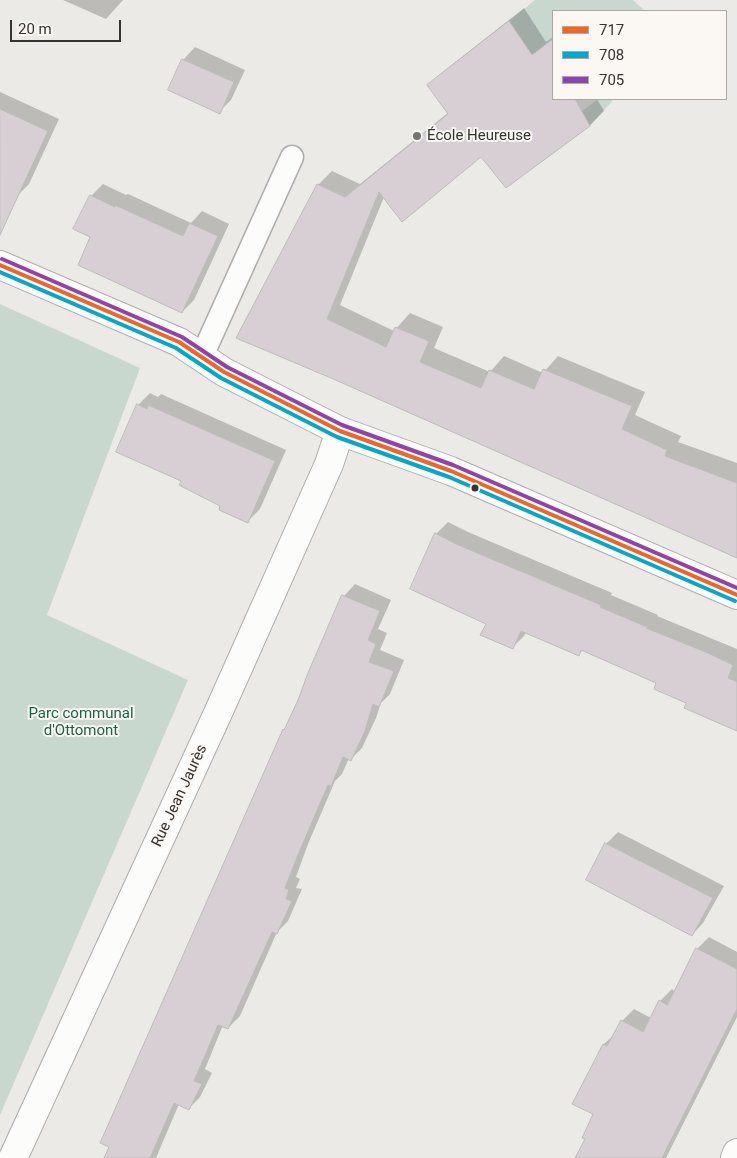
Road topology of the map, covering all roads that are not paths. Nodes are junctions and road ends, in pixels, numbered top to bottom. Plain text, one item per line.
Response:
1 (292, 157) dead end
2 (0, 264) edge
3 (202, 356) junction
4 (340, 431) junction
5 (737, 595) edge
6 (737, 1153) edge
7 (13, 1158) edge
8 (735, 1158) edge

1 - 3 lane
2 - 3 street
3 - 4 street
4 - 5 street
4 - 7 street, Rue Jean Jaurès
6 - 8 street

